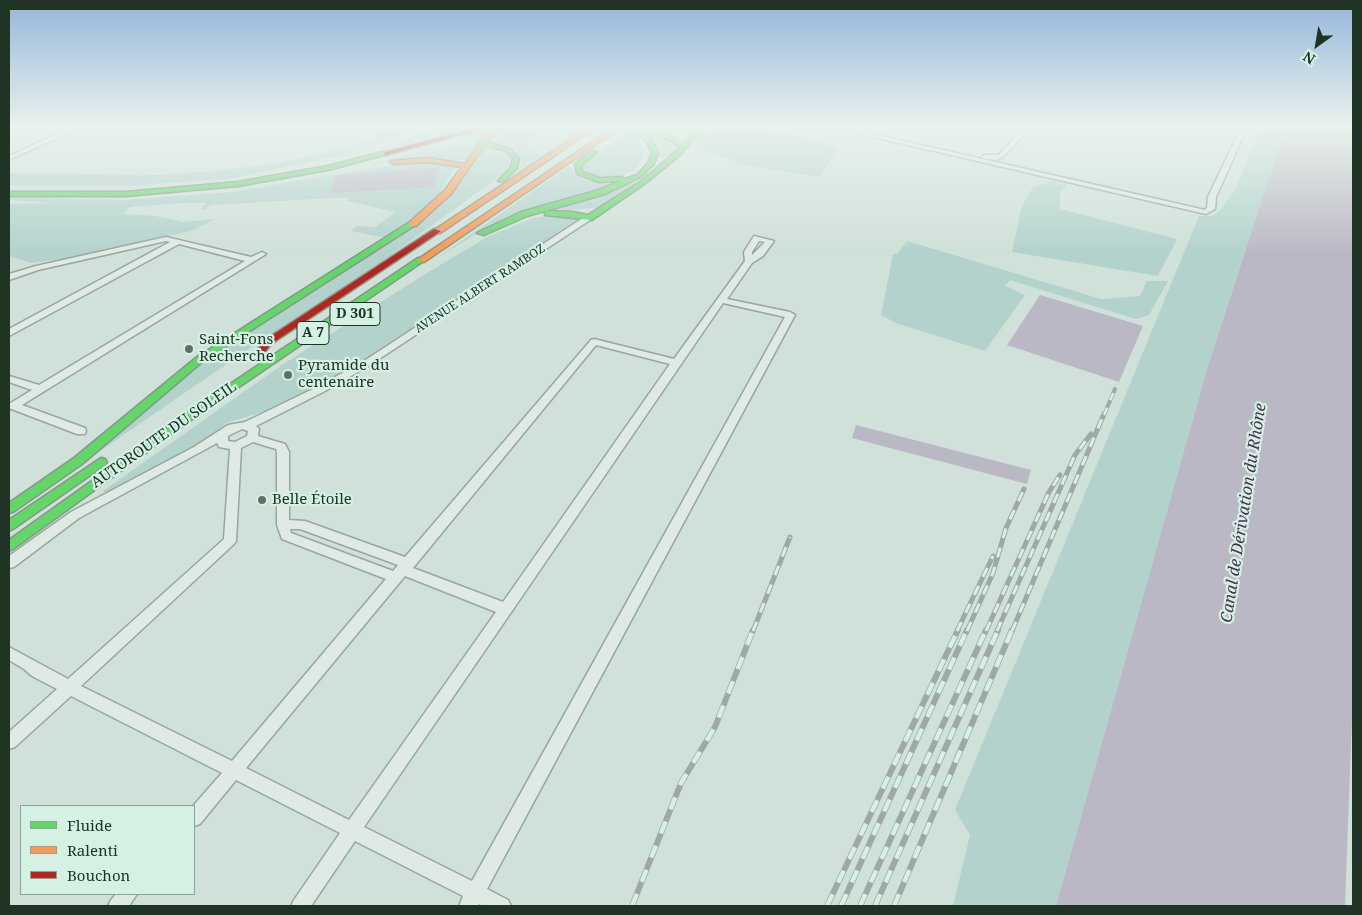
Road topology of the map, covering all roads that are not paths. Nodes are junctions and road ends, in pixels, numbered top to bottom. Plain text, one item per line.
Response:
1 (305, 169) edge
2 (305, 169) edge
3 (324, 169) edge
4 (334, 169) edge
5 (355, 169) edge
6 (465, 169) edge
7 (513, 169) edge
8 (530, 169) edge
9 (541, 169) edge
10 (561, 169) edge
11 (577, 169) edge
12 (639, 169) edge
13 (646, 169) edge
14 (656, 169) edge
15 (1015, 169) edge
16 (1225, 169) edge
17 (300, 170) junction
18 (9, 190) edge
19 (9, 194) edge
20 (34, 195) junction
21 (589, 218) junction
22 (448, 222) junction
23 (179, 241) junction
24 (475, 241) dead end
25 (262, 254) dead end
26 (252, 260) junction
27 (750, 261) dead end
28 (9, 277) edge
29 (722, 300) junction
30 (9, 333) edge
31 (277, 358) junction
32 (676, 363) junction
33 (9, 379) edge
34 (40, 389) junction
35 (81, 431) dead end
36 (251, 431) junction
37 (228, 442) junction
38 (198, 450) joint
39 (113, 453) dead end
40 (9, 509) edge
41 (283, 525) junction
42 (9, 526) edge
43 (9, 546) edge
44 (9, 563) edge
45 (403, 570) junction
46 (507, 610) junction
47 (9, 653) edge
48 (70, 686) junction
49 (9, 742) edge
50 (234, 771) junction
51 (195, 817) edge
52 (351, 831) junction
53 (127, 895) edge
54 (472, 900) edge
55 (117, 906) edge
56 (300, 906) edge
57 (502, 906) edge

1 - 17 main road
2 - 17 main road
3 - 20 main road
4 - 20 main road
5 - 20 main road
6 - 40 main road
7 - 22 main road
8 - 22 main road
9 - 22 main road, A 7
10 - 31 main road, AUTOROUTE DU SOLEIL / A 7
11 - 12 main road, D 301
13 - 31 main road, D 301
14 - 21 main road, AVENUE ALBERT RAMBOZ
15 - 16 street
17 - 18 main road
19 - 20 main road
21 - 24 main road
21 - 36 street, AVENUE ALBERT RAMBOZ
23 - 26 street
23 - 28 street
23 - 30 street
25 - 26 street
26 - 34 street
27 - 29 street
29 - 32 street
29 - 54 street
31 - 43 main road, AUTOROUTE DU SOLEIL / A 7
32 - 45 street
32 - 46 street
33 - 34 street
34 - 35 street
36 - 37 street
36 - 37 street
36 - 41 street
37 - 38 street
37 - 48 street
38 - 44 street
39 - 42 main road, AUTOROUTE DU SOLEIL
41 - 45 street
41 - 45 street
45 - 46 street
45 - 50 street
46 - 52 street
47 - 48 street
48 - 49 street
48 - 50 street
50 - 51 street
50 - 52 street
52 - 54 street
52 - 56 street
53 - 55 street
54 - 57 street

